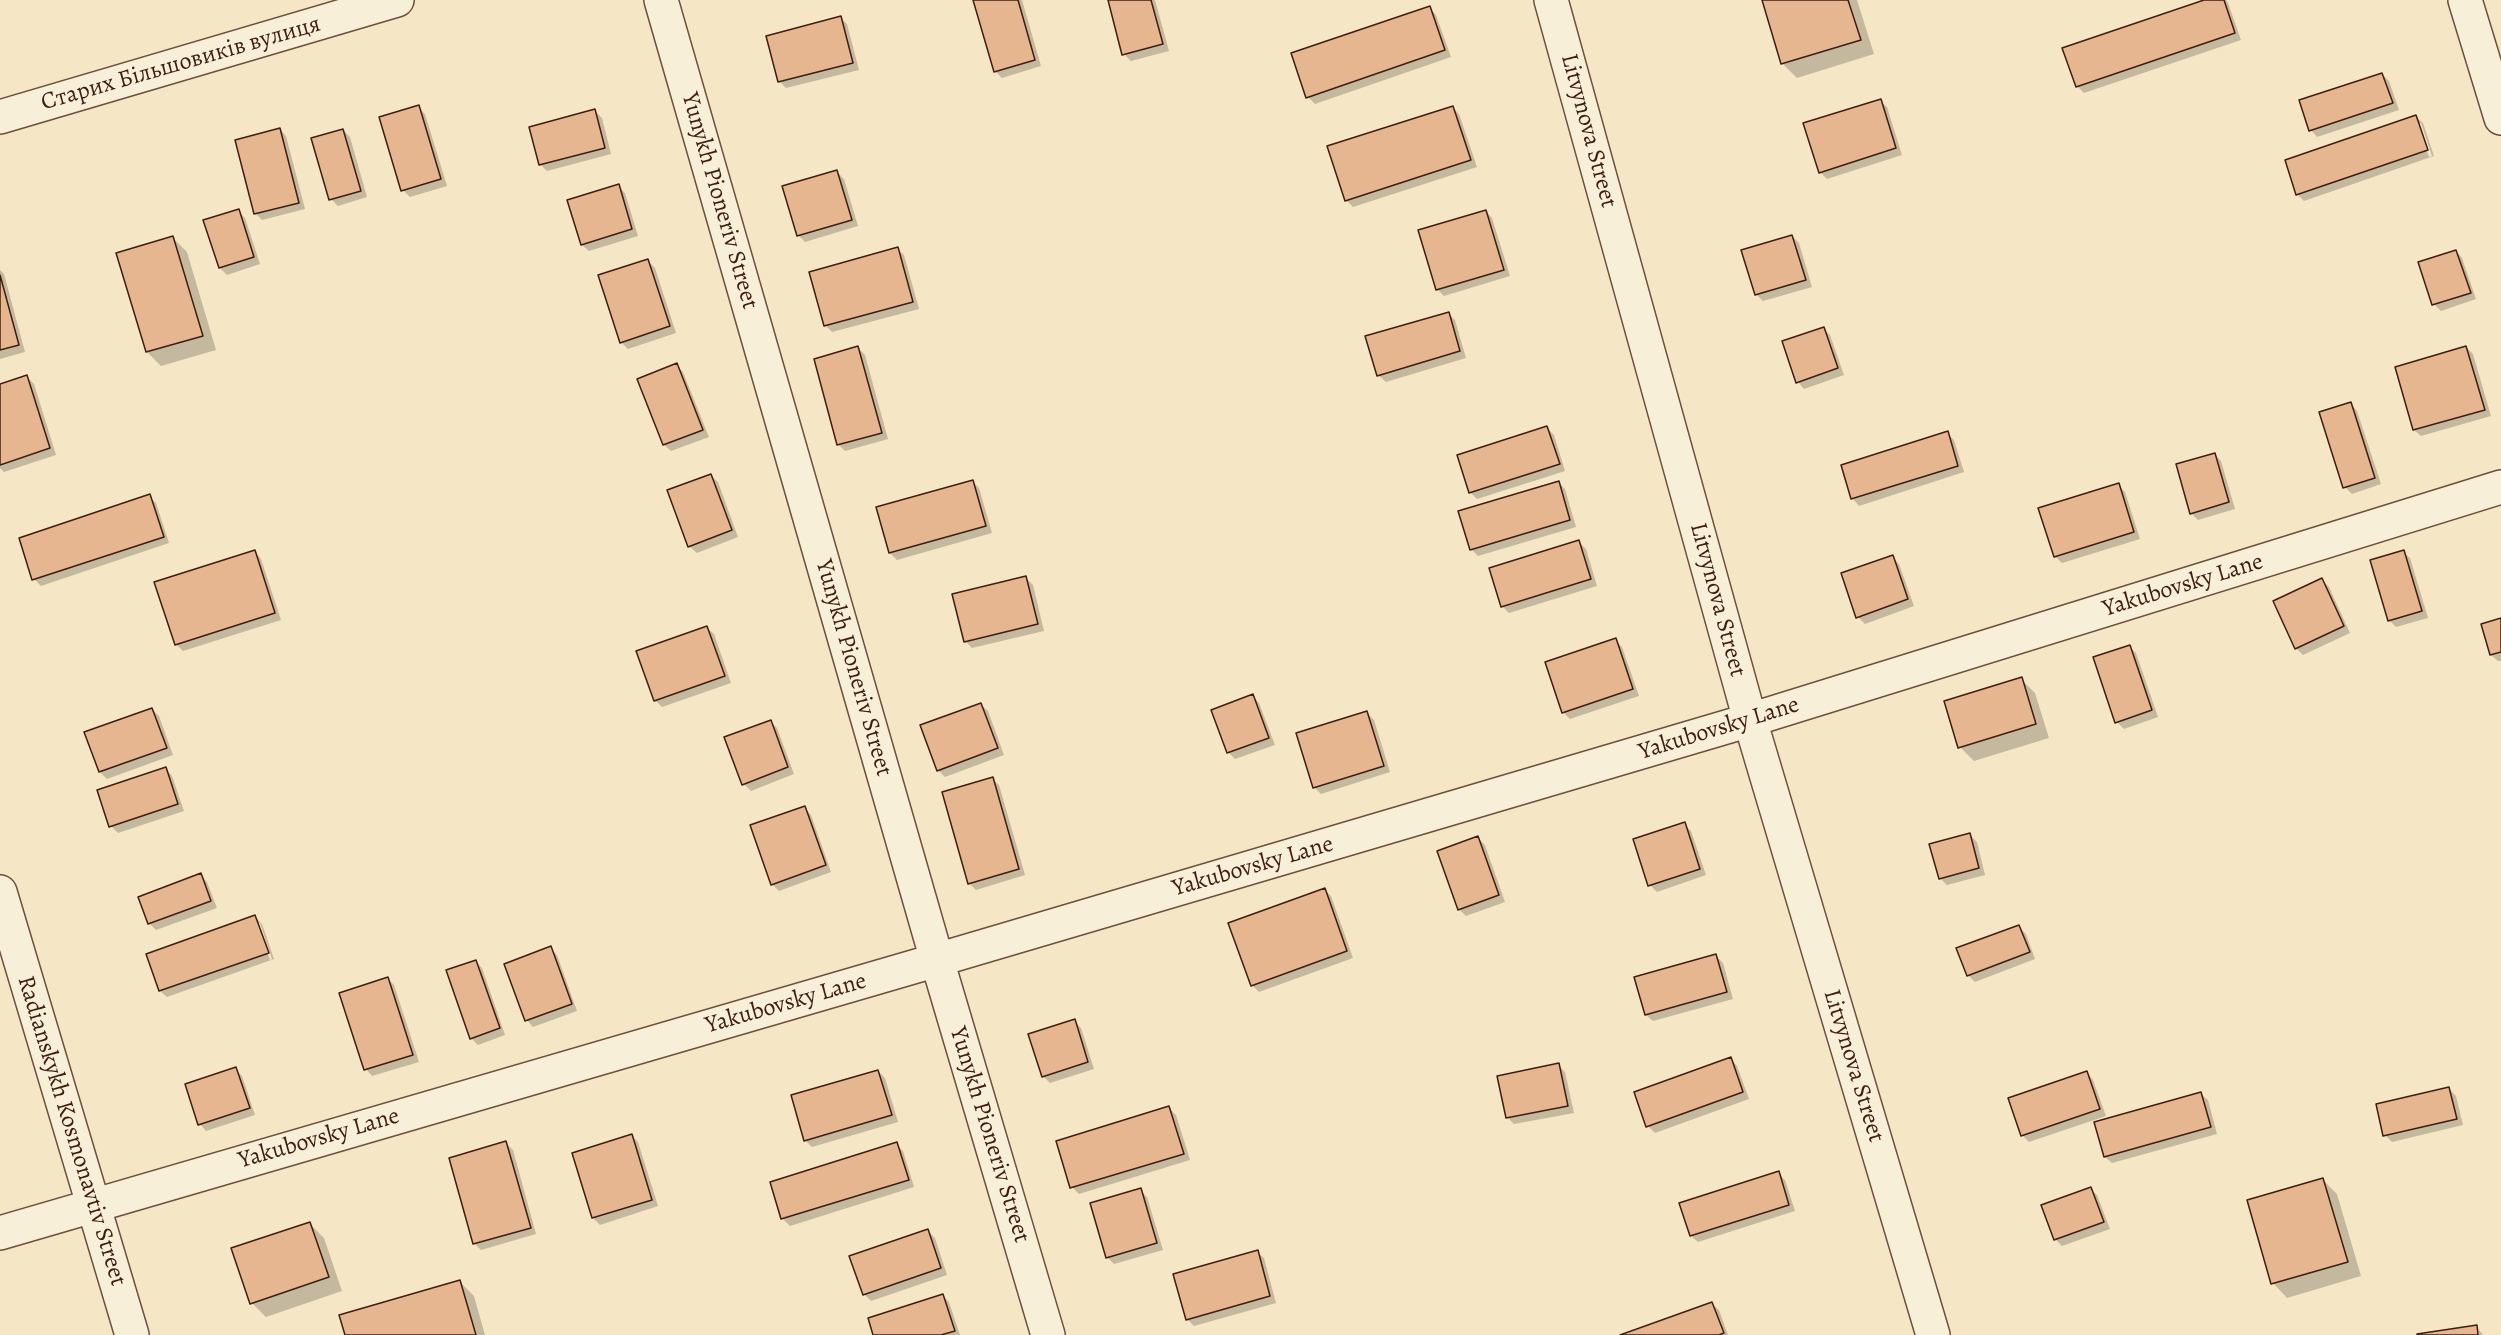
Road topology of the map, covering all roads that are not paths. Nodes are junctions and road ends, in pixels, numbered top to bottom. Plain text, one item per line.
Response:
1 (398, 0) edge
2 (661, 0) edge
3 (1551, 0) edge
4 (2465, 0) edge
5 (0, 117) edge
6 (2501, 118) edge
7 (2501, 488) edge
8 (1750, 720) junction
9 (0, 892) edge
10 (937, 960) junction
11 (93, 1205) junction
12 (0, 1233) edge
13 (132, 1335) edge
14 (1048, 1335) edge
15 (1933, 1335) edge

1 - 5 street, Старих Більшовиків вулиця
2 - 10 street, Yunykh Pioneriv Street
3 - 8 street, Litvynova Street
4 - 6 street
7 - 8 street, Yakubovsky Lane
8 - 10 street, Yakubovsky Lane
8 - 15 street, Litvynova Street
9 - 11 street, Radianskykh Kosmonavtiv Street
10 - 11 street, Yakubovsky Lane
10 - 14 street, Yunykh Pioneriv Street
11 - 12 street, Yakubovsky Lane
11 - 13 street, Radianskykh Kosmonavtiv Street

